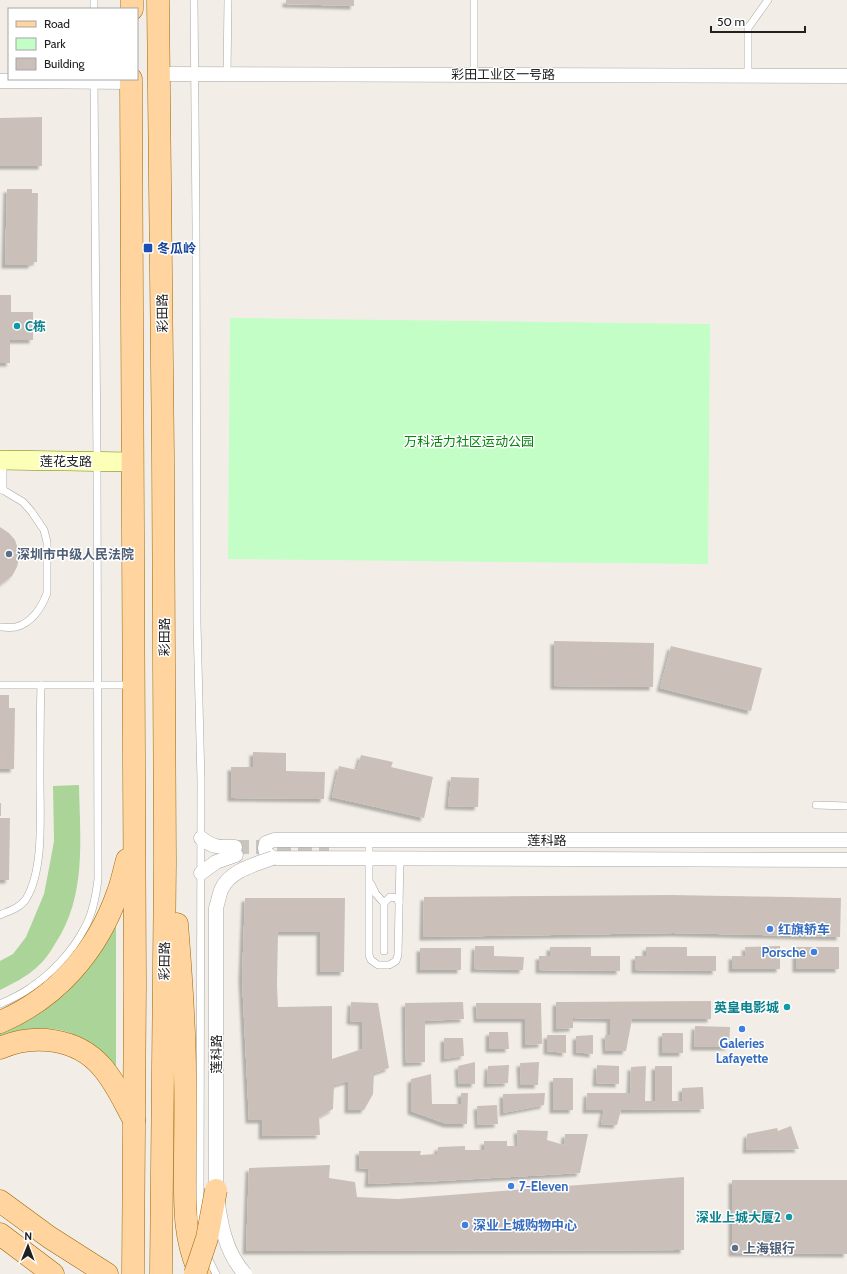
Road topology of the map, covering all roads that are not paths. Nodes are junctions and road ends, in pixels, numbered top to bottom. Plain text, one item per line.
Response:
1 (158, 0) edge
2 (194, 0) edge
3 (228, 0) edge
4 (474, 0) edge
5 (768, 0) edge
6 (159, 74) junction
7 (195, 74) junction
8 (227, 74) junction
9 (474, 74) junction
10 (748, 75) junction
11 (847, 76) edge
12 (94, 80) edge
13 (0, 81) edge
14 (131, 81) edge
15 (2, 460) edge
16 (97, 461) junction
17 (132, 462) junction
18 (1, 490) edge
19 (0, 627) edge
20 (0, 685) edge
21 (41, 685) junction
22 (97, 685) junction
23 (133, 685) junction
24 (816, 805) dead end
25 (847, 806) edge
26 (134, 835) junction
27 (201, 838) junction
28 (369, 840) junction
29 (847, 840) edge
30 (273, 858) junction
31 (370, 858) junction
32 (400, 858) junction
33 (847, 860) edge
34 (165, 862) junction
35 (201, 873) junction
36 (370, 882) junction
37 (399, 902) junction
38 (384, 903) junction
39 (0, 914) edge
40 (384, 951) dead end
41 (0, 1004) edge
42 (0, 1022) edge
43 (0, 1048) edge
44 (135, 1121) junction
45 (216, 1190) junction
46 (0, 1201) edge
47 (0, 1234) edge
48 (54, 1274) edge
49 (107, 1274) edge
50 (133, 1274) edge
51 (161, 1274) edge
52 (195, 1274) edge
53 (200, 1274) edge
54 (216, 1274) edge
55 (245, 1274) edge

1 - 6 main road, 彩田路
2 - 7 lane
3 - 8 lane
4 - 9 lane
5 - 10 lane
6 - 7 street, 彩田工业区一号路
6 - 34 main road, 彩田路
7 - 8 street, 彩田工业区一号路
7 - 27 lane
8 - 9 street, 彩田工业区一号路
9 - 10 street, 彩田工业区一号路
10 - 11 street, 彩田工业区一号路
12 - 13 street
12 - 14 street
12 - 16 lane
14 - 17 main road
15 - 16 main road, 莲花支路
15 - 18 lane
16 - 17 main road, 莲花支路
16 - 22 lane
17 - 23 main road
18 - 19 lane
20 - 21 lane
21 - 22 lane
21 - 39 lane
22 - 23 lane
22 - 41 lane
23 - 26 main road
24 - 25 lane
26 - 42 main road
26 - 44 main road
27 - 35 lane
27 - 35 street
28 - 29 street, 莲科路
28 - 30 street, 莲科路
28 - 31 lane
30 - 31 street, 莲科路
30 - 45 street, 莲科路, bridge
31 - 32 street, 莲科路
31 - 36 lane
32 - 33 street, 莲科路
32 - 37 lane
34 - 51 main road, 彩田路
34 - 53 main road
35 - 54 lane
36 - 37 lane
36 - 38 lane
37 - 38 lane
38 - 40 lane
43 - 44 main road
44 - 50 main road
45 - 52 main road, bridge
45 - 55 street, 莲科路, bridge
46 - 49 main road
47 - 48 main road

